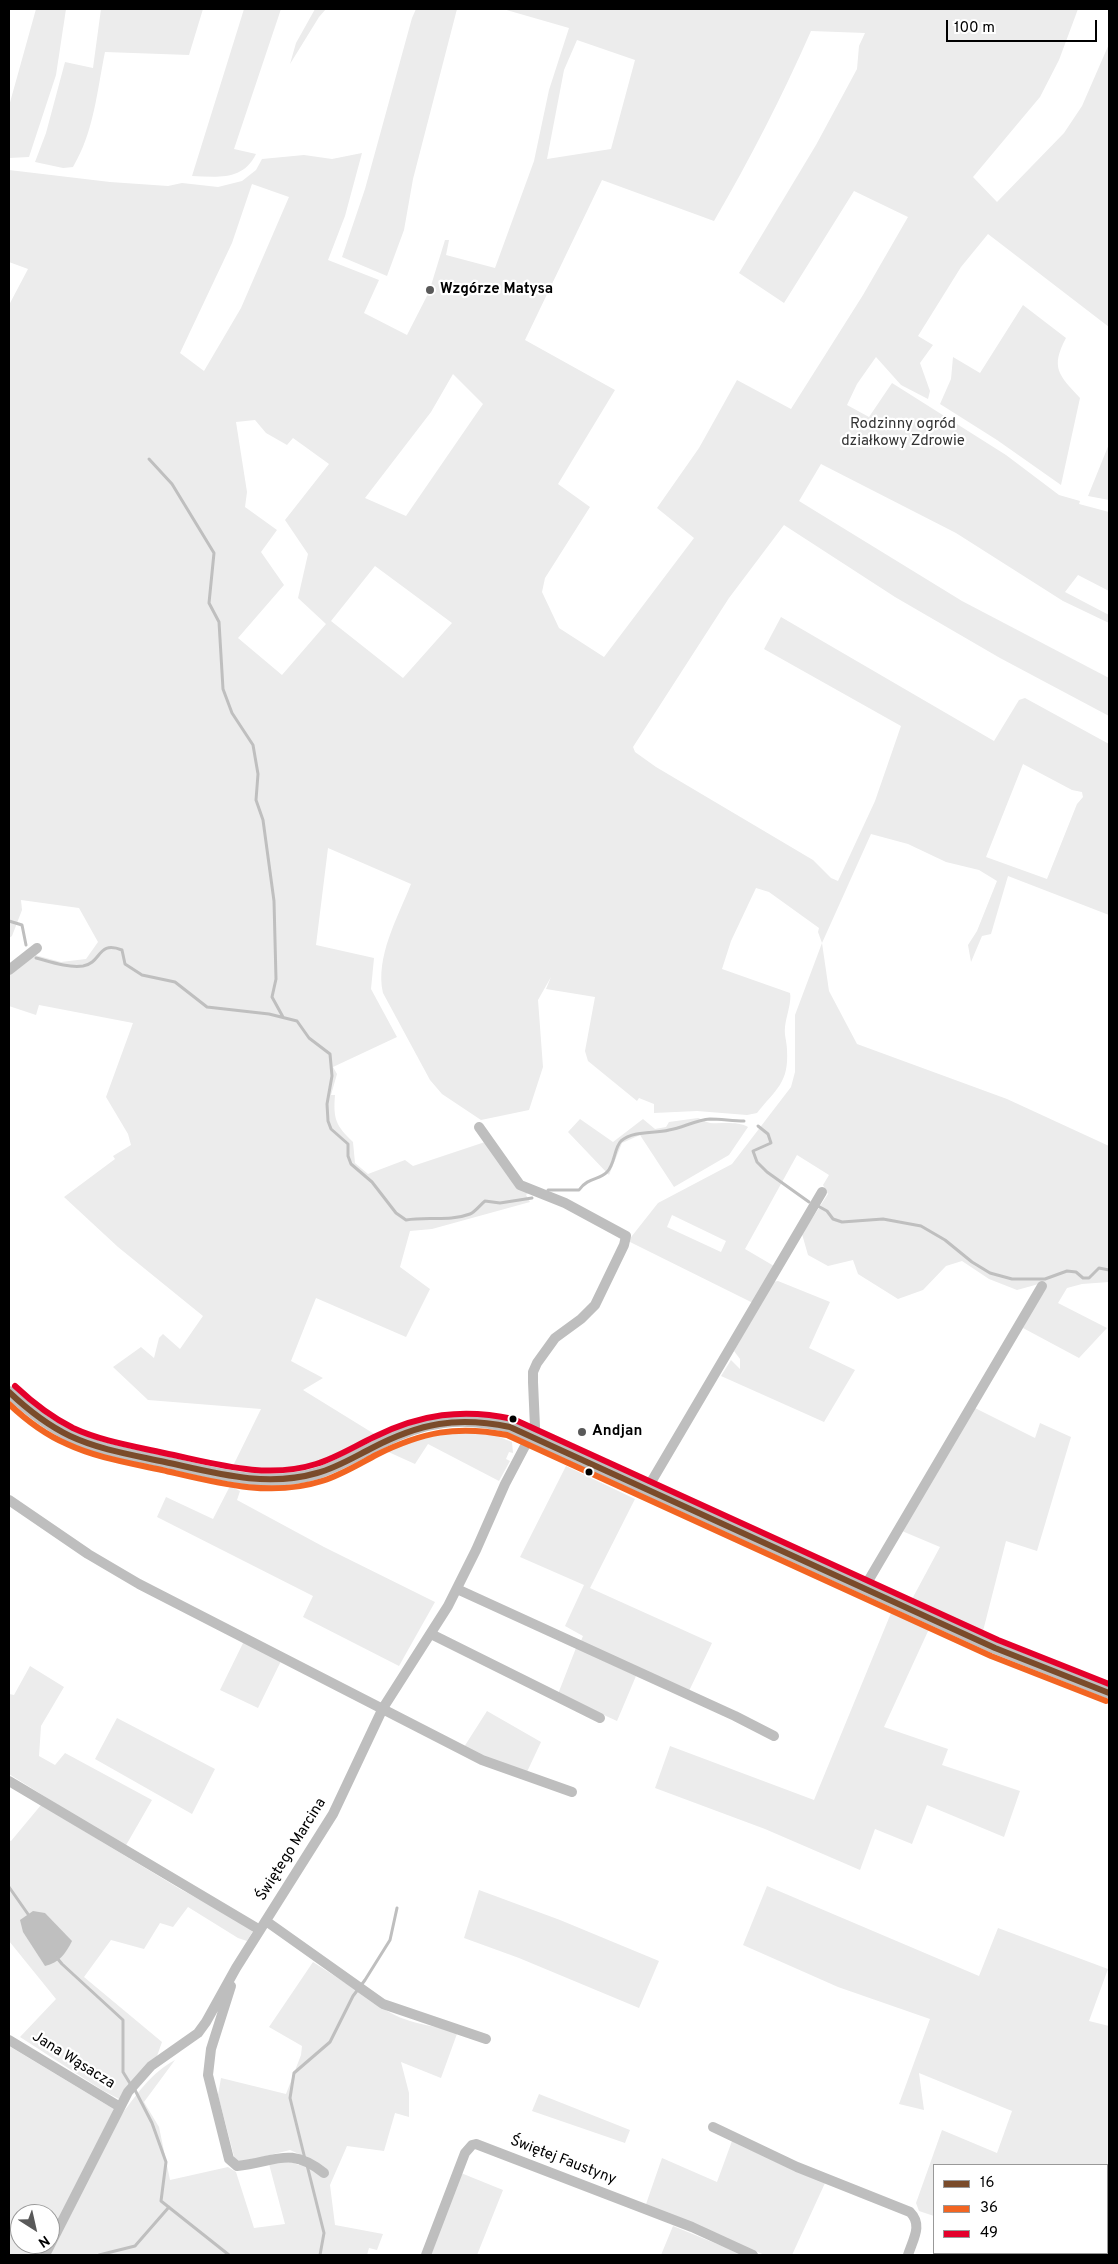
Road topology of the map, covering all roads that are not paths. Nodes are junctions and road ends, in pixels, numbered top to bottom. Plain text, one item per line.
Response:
1 (37, 948) dead end
2 (9, 970) edge
3 (479, 1127) dead end
4 (822, 1192) dead end
5 (1042, 1286) dead end
6 (9, 1392) edge
7 (531, 1435) junction
8 (648, 1489) junction
9 (9, 1500) edge
10 (864, 1588) junction
11 (457, 1589) junction
12 (431, 1634) junction
13 (1109, 1692) edge
14 (383, 1708) junction
15 (600, 1718) dead end
16 (774, 1736) dead end
17 (9, 1781) edge
18 (572, 1792) dead end
19 (266, 1921) junction
20 (260, 1930) junction
21 (236, 1968) junction
22 (486, 2039) dead end
23 (9, 2040) edge
24 (120, 2107) junction
25 (713, 2128) dead end
26 (324, 2173) dead end
27 (45, 2255) edge
28 (426, 2255) edge
29 (753, 2255) edge
30 (908, 2255) edge

1 - 2 street
3 - 7 street
4 - 8 street
5 - 10 street
6 - 7 street
7 - 8 street
7 - 11 street, Świętego Marcina
8 - 10 street
9 - 14 street
10 - 13 street
11 - 12 street, Świętego Marcina
11 - 16 street
12 - 14 street, Świętego Marcina
12 - 15 street
14 - 18 street
14 - 19 street, Świętego Marcina
17 - 20 street
19 - 20 street, Świętego Marcina
19 - 22 street
20 - 21 street, Świętego Marcina
21 - 24 street, Świętego Marcina
21 - 26 street
23 - 24 street, Jana Wąsacza
24 - 27 street, Świętego Marcina
25 - 30 street
28 - 29 street, Świętej Faustyny

